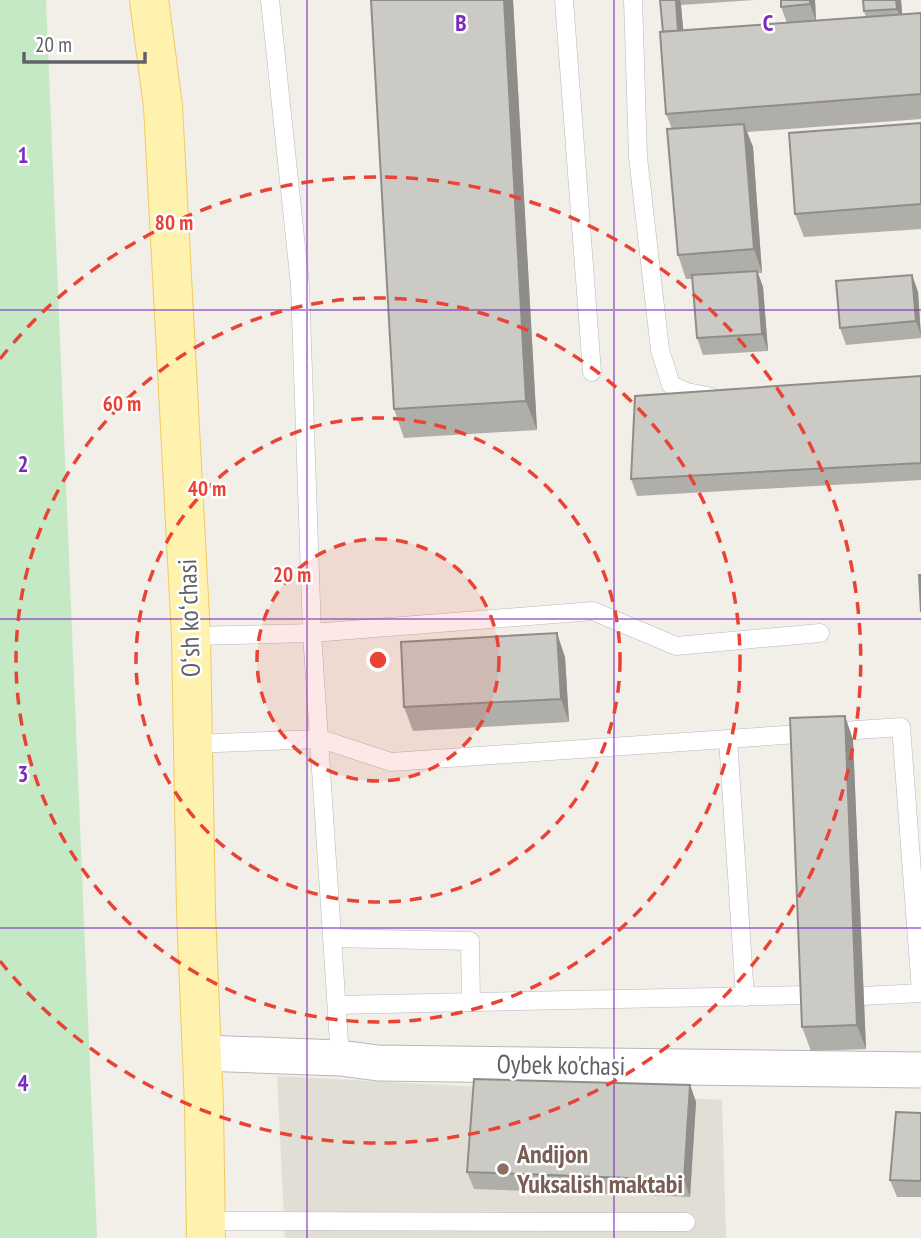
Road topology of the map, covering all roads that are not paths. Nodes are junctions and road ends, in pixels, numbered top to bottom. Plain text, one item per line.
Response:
1 (149, 0) edge
2 (270, 0) edge
3 (564, 0) edge
4 (633, 0) edge
5 (592, 372) dead end
6 (727, 396) edge
7 (312, 632) junction
8 (820, 633) dead end
9 (191, 636) junction
10 (321, 739) junction
11 (728, 739) junction
12 (192, 744) junction
13 (333, 938) junction
14 (921, 992) edge
15 (808, 995) edge
16 (863, 996) dead end
17 (745, 997) junction
18 (471, 1002) junction
19 (337, 1005) junction
20 (202, 1053) junction
21 (340, 1058) junction
22 (921, 1070) edge
23 (686, 1222) dead end
24 (206, 1229) edge

1 - 9 main road, Oʻsh koʻchasi
2 - 7 lane
3 - 5 lane
4 - 6 lane
7 - 8 lane
7 - 9 lane
7 - 10 lane
9 - 12 main road, Oʻsh koʻchasi
10 - 11 lane
10 - 12 lane
10 - 13 lane
11 - 14 lane
11 - 17 lane
12 - 20 main road, Oʻsh koʻchasi
13 - 18 lane
13 - 19 lane
14 - 16 lane
15 - 17 lane
17 - 18 lane
18 - 19 lane
19 - 21 lane
20 - 21 street, Oybek ko'chasi
20 - 24 main road, Oʻsh koʻchasi
21 - 22 street, Oybek ko'chasi
23 - 24 lane

